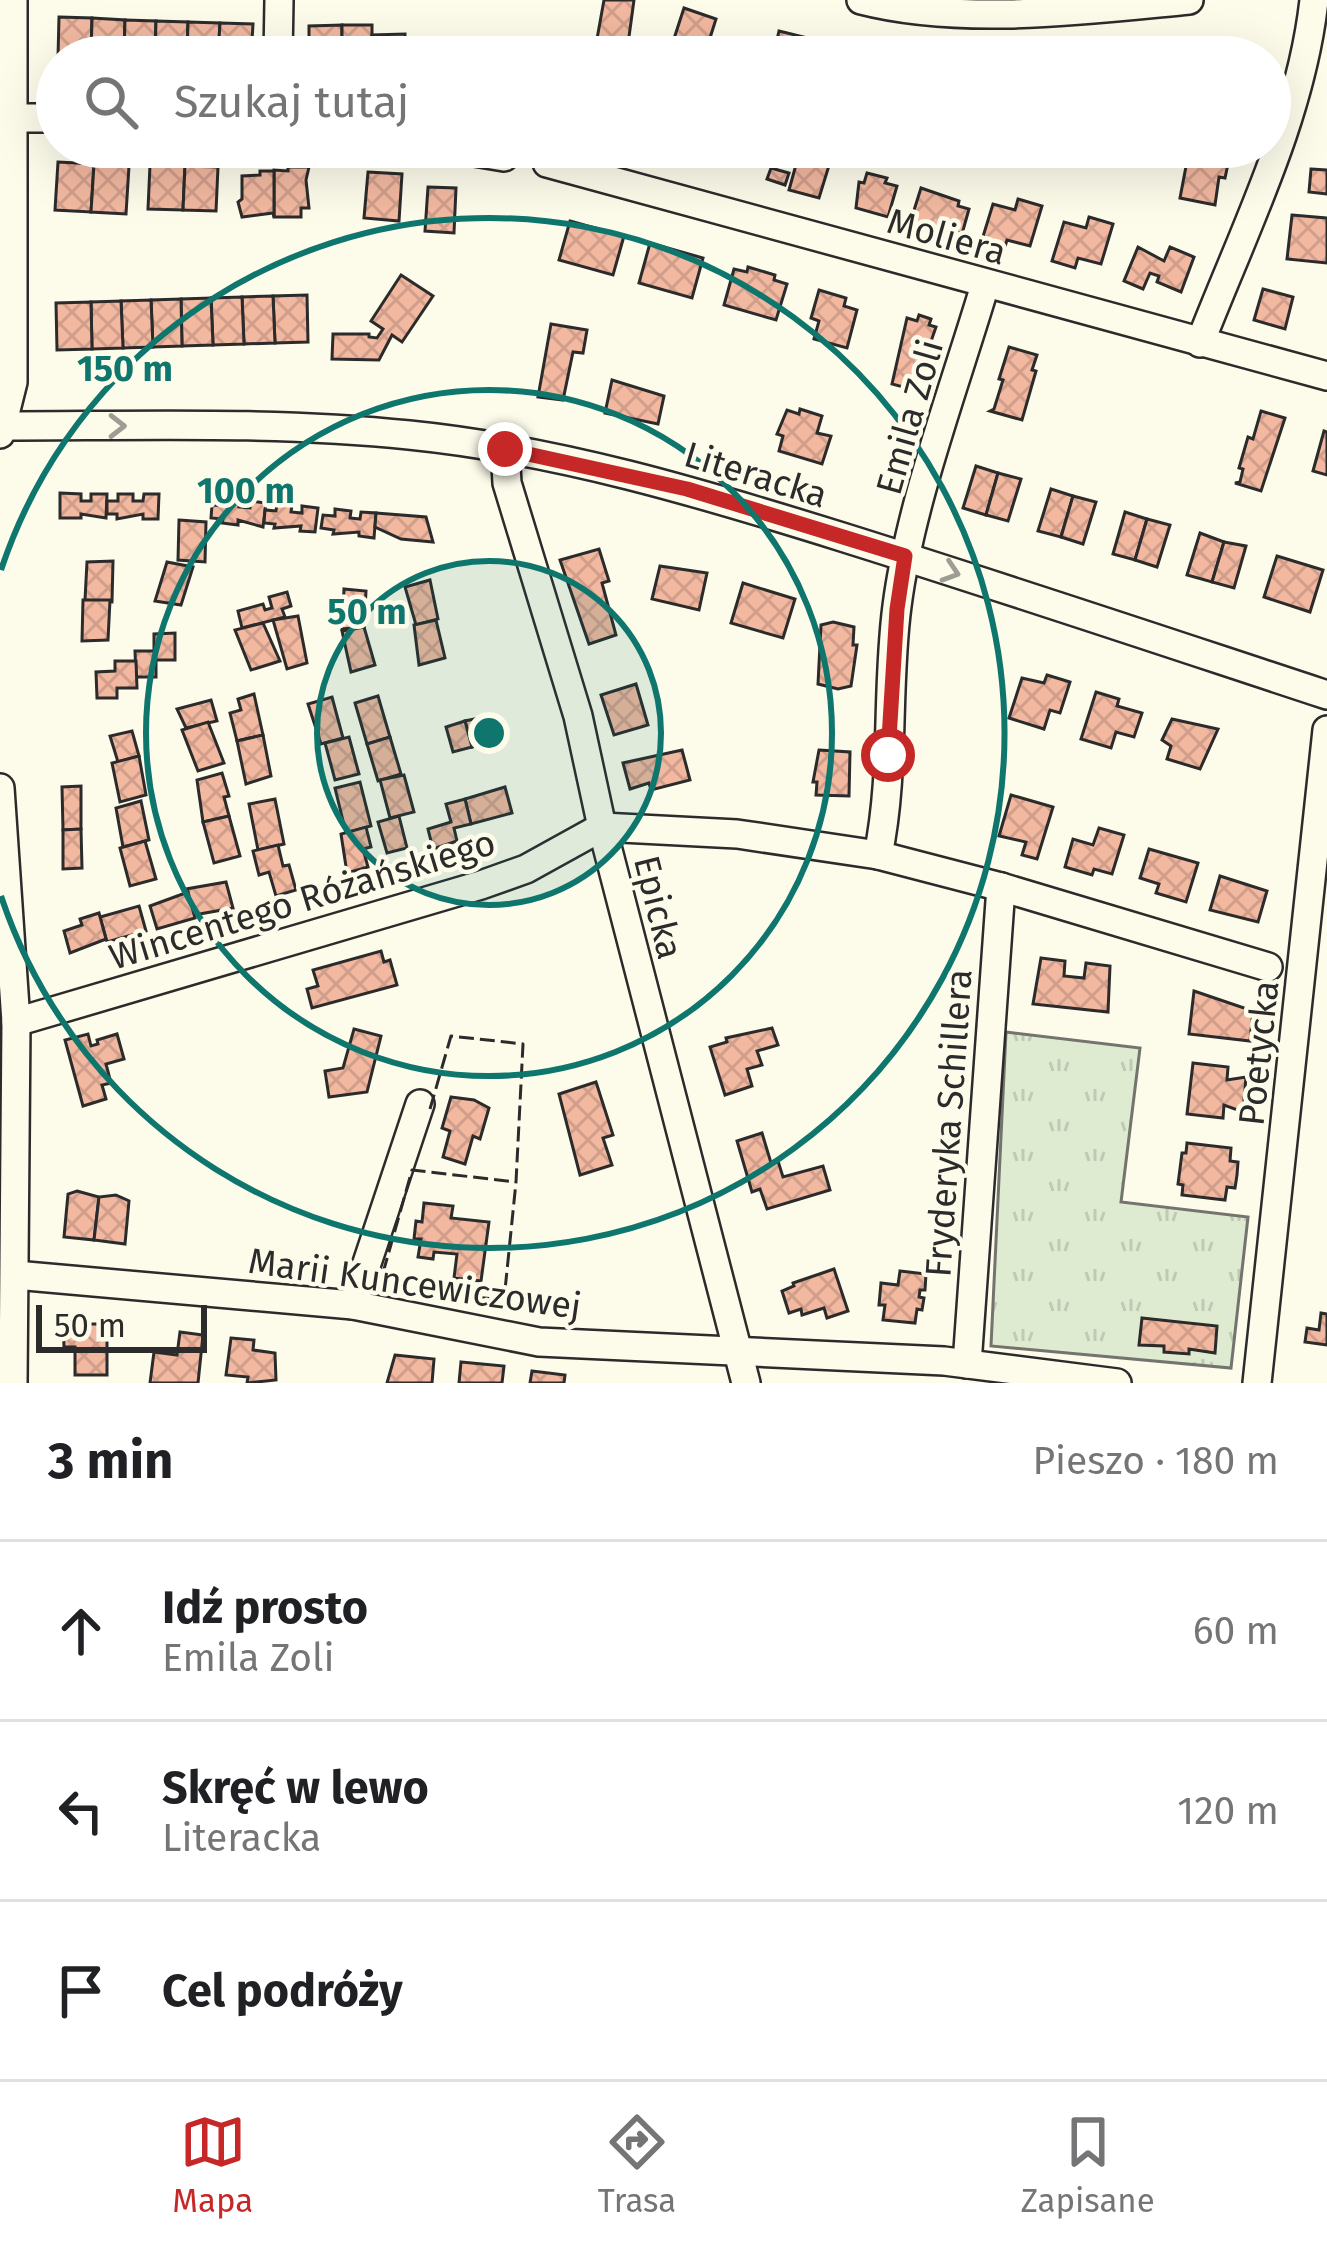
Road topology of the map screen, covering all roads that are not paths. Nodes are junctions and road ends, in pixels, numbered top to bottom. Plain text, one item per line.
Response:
1 (13, 0) edge
2 (279, 0) edge
3 (861, 0) edge
4 (1189, 0) edge
5 (1314, 0) edge
6 (278, 36) edge
7 (1291, 105) edge
8 (5, 118) edge
9 (36, 118) edge
10 (565, 168) edge
11 (1268, 168) edge
12 (985, 285) junction
13 (1200, 343) junction
14 (1327, 376) edge
15 (0, 428) edge
16 (505, 449) junction
17 (905, 556) junction
18 (1327, 695) edge
19 (1327, 730) edge
20 (0, 788) edge
21 (602, 827) junction
22 (878, 855) junction
23 (1001, 887) junction
24 (1268, 967) dead end
25 (1315, 978) edge
26 (16, 1022) junction
27 (420, 1105) dead end
28 (15, 1275) junction
29 (353, 1305) junction
30 (734, 1351) junction
31 (967, 1364) junction
32 (13, 1383) edge
33 (746, 1383) edge
34 (1117, 1383) edge
35 (1257, 1383) edge

1 - 8 street
2 - 6 street
3 - 4 street
5 - 7 street
8 - 9 street
8 - 15 street
10 - 12 street, Moliera
11 - 13 street
12 - 13 street, Moliera
12 - 17 street, Emila Zoli
13 - 14 street, Moliera
15 -> 16 street, Literacka
16 - 17 street, Literacka
16 - 21 street, Epicka
17 -> 18 street, Literacka
17 - 22 street, Emila Zoli
19 - 25 street, Poetycka
20 - 26 street
21 - 22 street
21 - 26 street, Wincentego Różańskiego
21 - 30 street, Epicka
22 - 23 street
23 - 24 street
23 - 31 street, Fryderyka Schillera
25 - 35 street, Poetycka
26 - 28 street
27 - 29 street
28 - 29 street, Marii Kuncewiczowej
28 - 32 street
29 - 30 street, Marii Kuncewiczowej
30 - 31 street, Marii Kuncewiczowej
30 - 33 street, Epicka
31 - 34 street, Marii Kuncewiczowej

